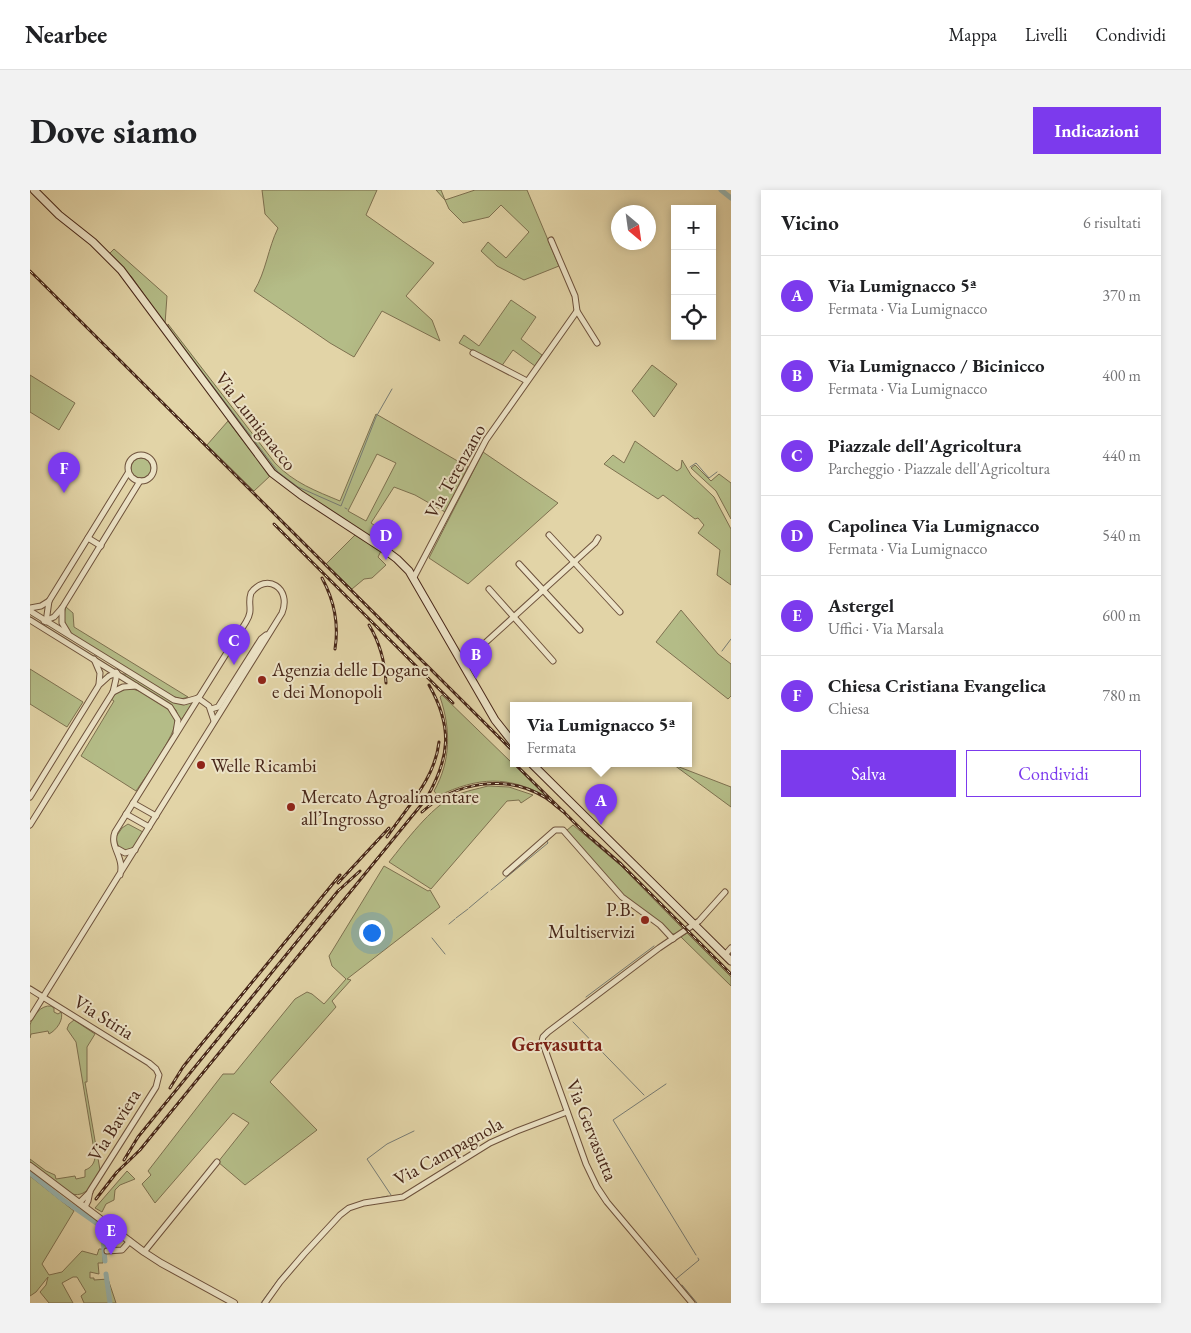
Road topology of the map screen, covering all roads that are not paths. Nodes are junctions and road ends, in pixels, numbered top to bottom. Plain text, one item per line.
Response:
1 (35, 190) edge
2 (551, 240) dead end
3 (577, 311) junction
4 (597, 343) dead end
5 (473, 354) dead end
6 (527, 381) junction
7 (128, 473) junction
8 (140, 481) junction
9 (550, 536) dead end
10 (88, 538) junction
11 (598, 538) dead end
12 (101, 546) junction
13 (574, 562) junction
14 (519, 564) dead end
15 (414, 577) junction
16 (489, 589) dead end
17 (543, 590) junction
18 (49, 601) junction
19 (62, 608) junction
20 (30, 610) edge
21 (620, 612) dead end
22 (514, 617) junction
23 (32, 621) edge
24 (46, 621) junction
25 (580, 630) dead end
26 (49, 631) junction
27 (268, 634) junction
28 (70, 636) junction
29 (94, 659) junction
30 (554, 661) dead end
31 (112, 662) junction
32 (463, 663) junction
33 (127, 672) junction
34 (116, 673) junction
35 (99, 685) junction
36 (139, 686) junction
37 (113, 692) junction
38 (198, 698) junction
39 (211, 709) junction
40 (214, 721) junction
41 (173, 739) junction
42 (510, 739) edge
43 (535, 767) edge
44 (30, 796) edge
45 (133, 803) junction
46 (126, 814) junction
47 (156, 816) junction
48 (30, 825) edge
49 (149, 827) junction
50 (114, 845) junction
51 (135, 850) junction
52 (506, 873) dead end
53 (120, 875) junction
54 (725, 892) dead end
55 (694, 924) junction
56 (673, 939) junction
57 (731, 948) edge
58 (725, 955) junction
59 (731, 961) edge
60 (30, 989) edge
61 (43, 997) junction
62 (30, 1018) edge
63 (159, 1073) joint
64 (567, 1112) junction
65 (217, 1162) dead end
66 (30, 1166) edge
67 (82, 1205) junction
68 (130, 1241) junction
69 (107, 1251) dead end
70 (144, 1252) junction
71 (234, 1303) edge
72 (265, 1303) edge
73 (692, 1303) edge

1 - 15 main road, Via Lumignacco
2 - 3 street
3 - 4 street
3 - 6 street, Via Terenzano
5 - 6 street
6 - 15 street, Via Terenzano
7 - 8 street
7 - 8 street
7 - 10 street
8 - 12 street
9 - 13 street
10 - 12 street
10 - 18 street
11 - 13 street
12 - 19 street
13 - 17 street
13 - 21 street
14 - 17 street
15 - 32 main road, Via Lumignacco
16 - 22 street
17 - 22 street
17 - 25 street
18 - 20 street
18 - 24 street
19 - 24 street
19 - 28 street
20 - 24 street
22 - 30 street
22 - 32 street
23 - 24 street
23 - 26 street
24 - 26 street
24 - 28 street
26 - 29 street
27 - 38 street
27 - 39 street
27 - 40 street
28 - 31 street
29 - 34 street
29 - 35 street
31 - 33 street
31 - 34 street
32 - 42 main road, Via Lumignacco
33 - 34 street
33 - 38 street
34 - 35 street
34 - 36 street
34 - 37 street
35 - 44 street
36 - 37 street
36 - 41 street
37 - 48 street
38 - 39 street
38 - 41 street
39 - 40 street
40 - 47 street
41 - 45 street
43 - 55 main road
45 - 46 street
45 - 47 street
46 - 49 street
46 - 50 street
47 - 49 street
49 - 51 street
50 - 51 street
50 - 53 street
51 - 53 street
52 - 56 street
53 - 61 street
54 - 55 street
55 - 56 street, Via Gervasutta
55 - 58 main road
56 - 64 street, Via Gervasutta
57 - 58 street
58 - 59 main road
60 - 61 street, Via Stiria
61 - 62 street
61 - 63 street, Via Stiria
63 - 67 street, Via Baviera
64 - 72 street, Via Campagnola
64 - 73 street, Via Gervasutta
65 - 70 street
66 - 67 street
67 - 68 street
68 - 69 street
68 - 70 street
70 - 71 street

